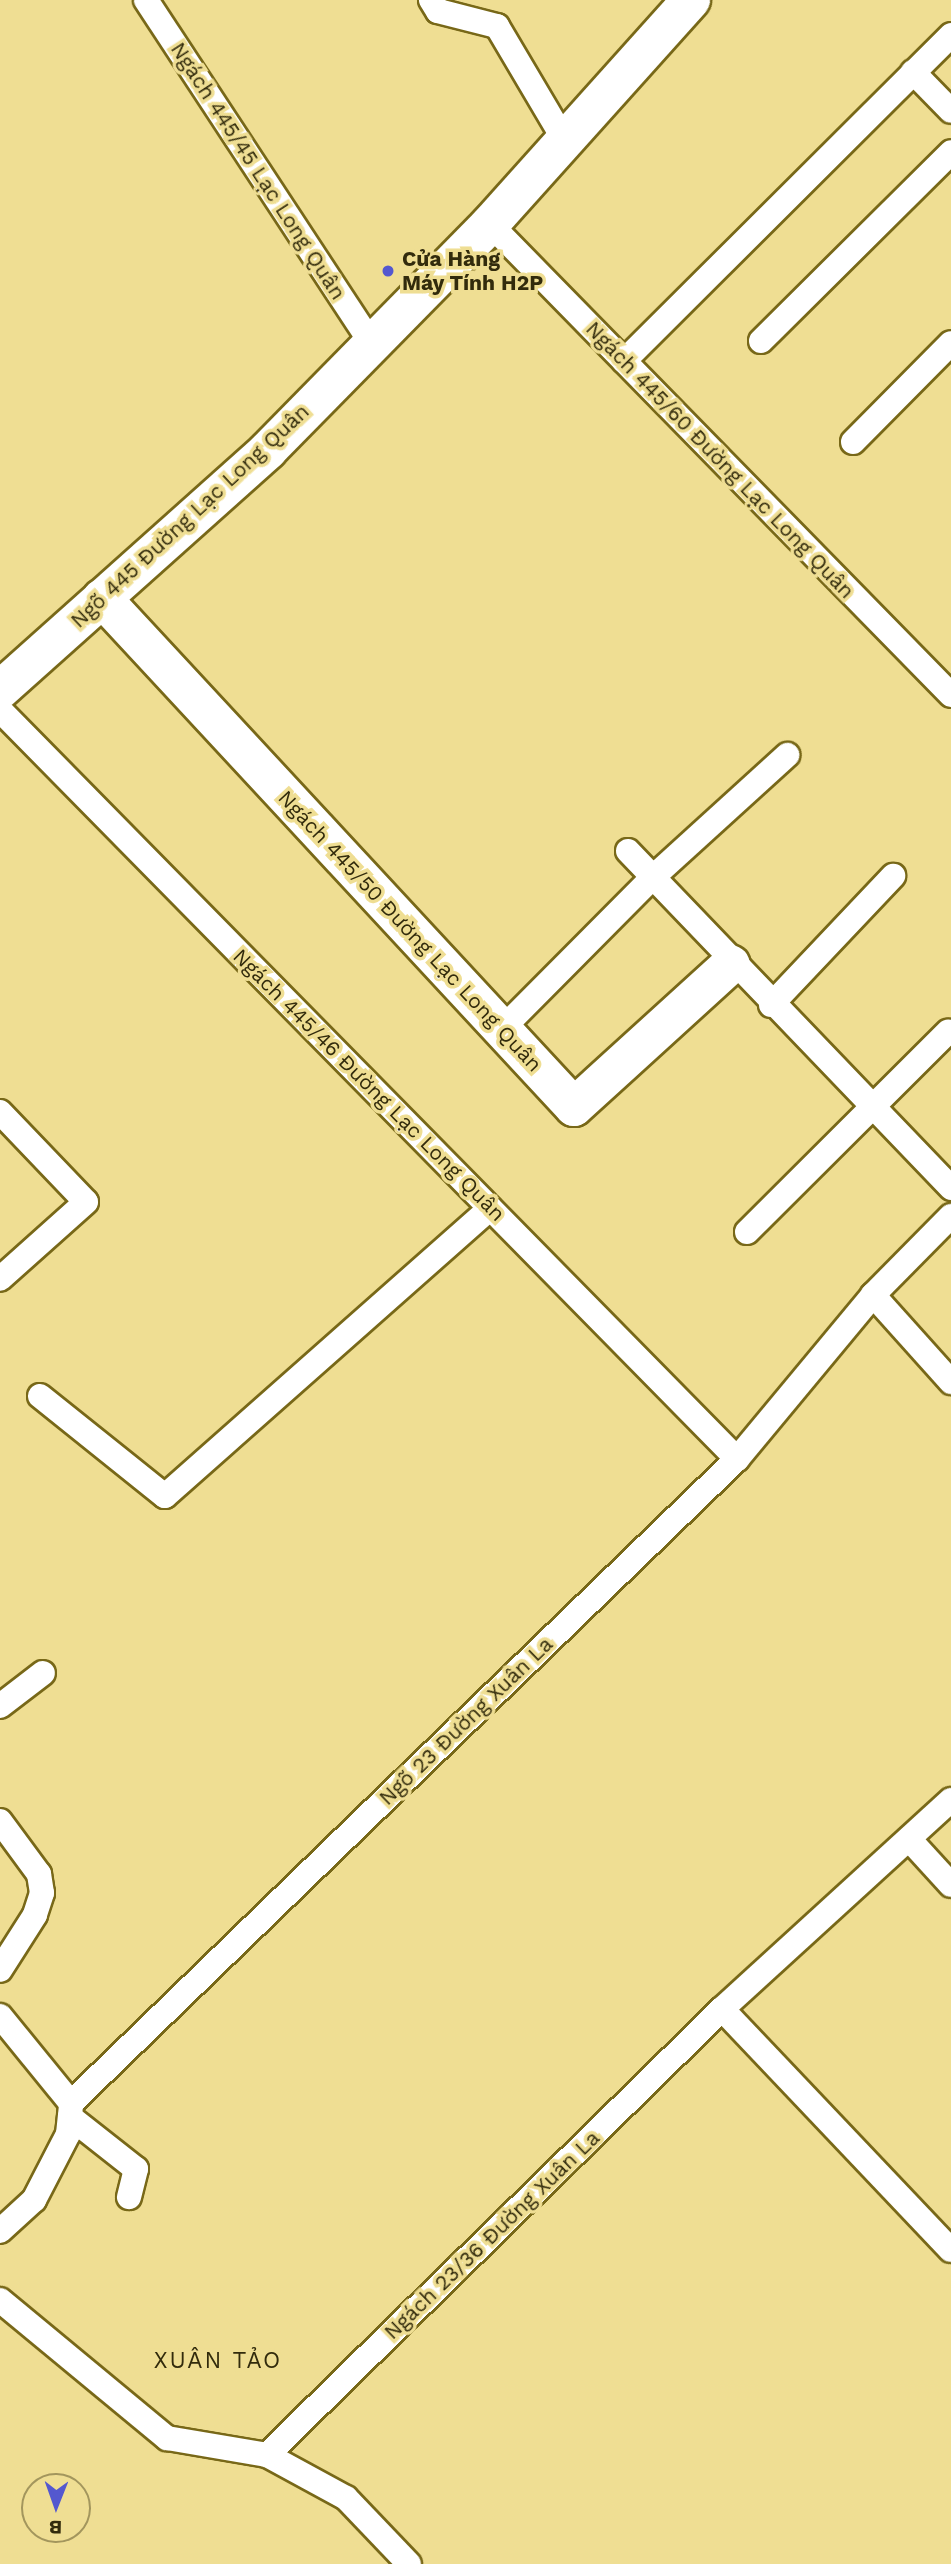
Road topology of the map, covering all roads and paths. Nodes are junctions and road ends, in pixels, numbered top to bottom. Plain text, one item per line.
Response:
1 (145, 0) edge
2 (431, 0) edge
3 (691, 0) edge
4 (951, 35) edge
5 (913, 72) junction
6 (951, 111) edge
7 (565, 141) junction
8 (951, 152) edge
9 (490, 224) junction
10 (761, 341) dead end
11 (371, 342) junction
12 (951, 344) edge
13 (624, 361) junction
14 (853, 442) dead end
15 (102, 598) junction
16 (0, 690) edge
17 (951, 695) edge
18 (0, 710) edge
19 (787, 755) dead end
20 (628, 851) dead end
21 (892, 876) dead end
22 (652, 878) junction
23 (731, 964) junction
24 (771, 1005) junction
25 (502, 1029) junction
26 (948, 1032) dead end
27 (873, 1110) junction
28 (0, 1112) edge
29 (951, 1188) edge
30 (491, 1208) junction
31 (951, 1216) edge
32 (747, 1232) dead end
33 (0, 1279) edge
34 (873, 1295) junction
35 (951, 1382) edge
36 (40, 1396) dead end
37 (737, 1459) junction
38 (43, 1673) dead end
39 (0, 1706) edge
40 (951, 1800) edge
41 (0, 1821) edge
42 (909, 1839) junction
43 (951, 1885) edge
44 (0, 1970) edge
45 (722, 2009) junction
46 (0, 2016) edge
47 (70, 2110) junction
48 (130, 2197) dead end
49 (0, 2231) edge
50 (951, 2250) edge
51 (0, 2300) edge
52 (267, 2455) junction
53 (409, 2564) edge

1 - 11 lane, Ngách 445/45 Lạc Long Quân
2 - 7 lane
3 - 7 street, Ngõ 445 Đường Lạc Long Quân
4 - 5 lane
5 - 6 lane
5 - 13 lane
7 - 9 street, Ngõ 445 Đường Lạc Long Quân
8 - 10 lane
9 - 11 street, Ngõ 445 Đường Lạc Long Quân
9 - 13 lane, Ngách 445/60 Đường Lạc Long Quân
11 - 15 street, Ngõ 445 Đường Lạc Long Quân
12 - 14 lane
13 - 17 lane, Ngách 445/60 Đường Lạc Long Quân
15 - 16 street, Ngõ 445 Đường Lạc Long Quân
15 - 25 street, Ngách 445/50 Đường Lạc Long Quân
18 - 30 lane, Ngách 445/46 Đường Lạc Long Quân
19 - 22 lane
20 - 22 lane
21 - 24 lane
22 - 23 lane
22 - 25 lane
23 - 24 lane
23 - 25 street, Ngách 445/50 Đường Lạc Long Quân
24 - 27 lane
26 - 27 lane
27 - 29 lane
27 - 32 lane
28 - 33 lane
30 - 36 lane
30 - 37 lane, Ngách 445/46 Đường Lạc Long Quân
31 - 34 lane, Ngõ 23 Đường Xuân La
34 - 35 lane
34 - 37 lane, Ngõ 23 Đường Xuân La
37 - 47 lane, Ngõ 23 Đường Xuân La
38 - 39 lane
40 - 42 lane, Ngách 23/36 Đường Xuân La
41 - 44 lane
42 - 43 lane
42 - 45 lane, Ngách 23/36 Đường Xuân La
45 - 50 lane
45 - 52 lane, Ngách 23/36 Đường Xuân La
46 - 47 lane
47 - 48 lane
47 - 49 lane, Ngõ 23 Đường Xuân La
51 - 52 lane
52 - 53 lane

